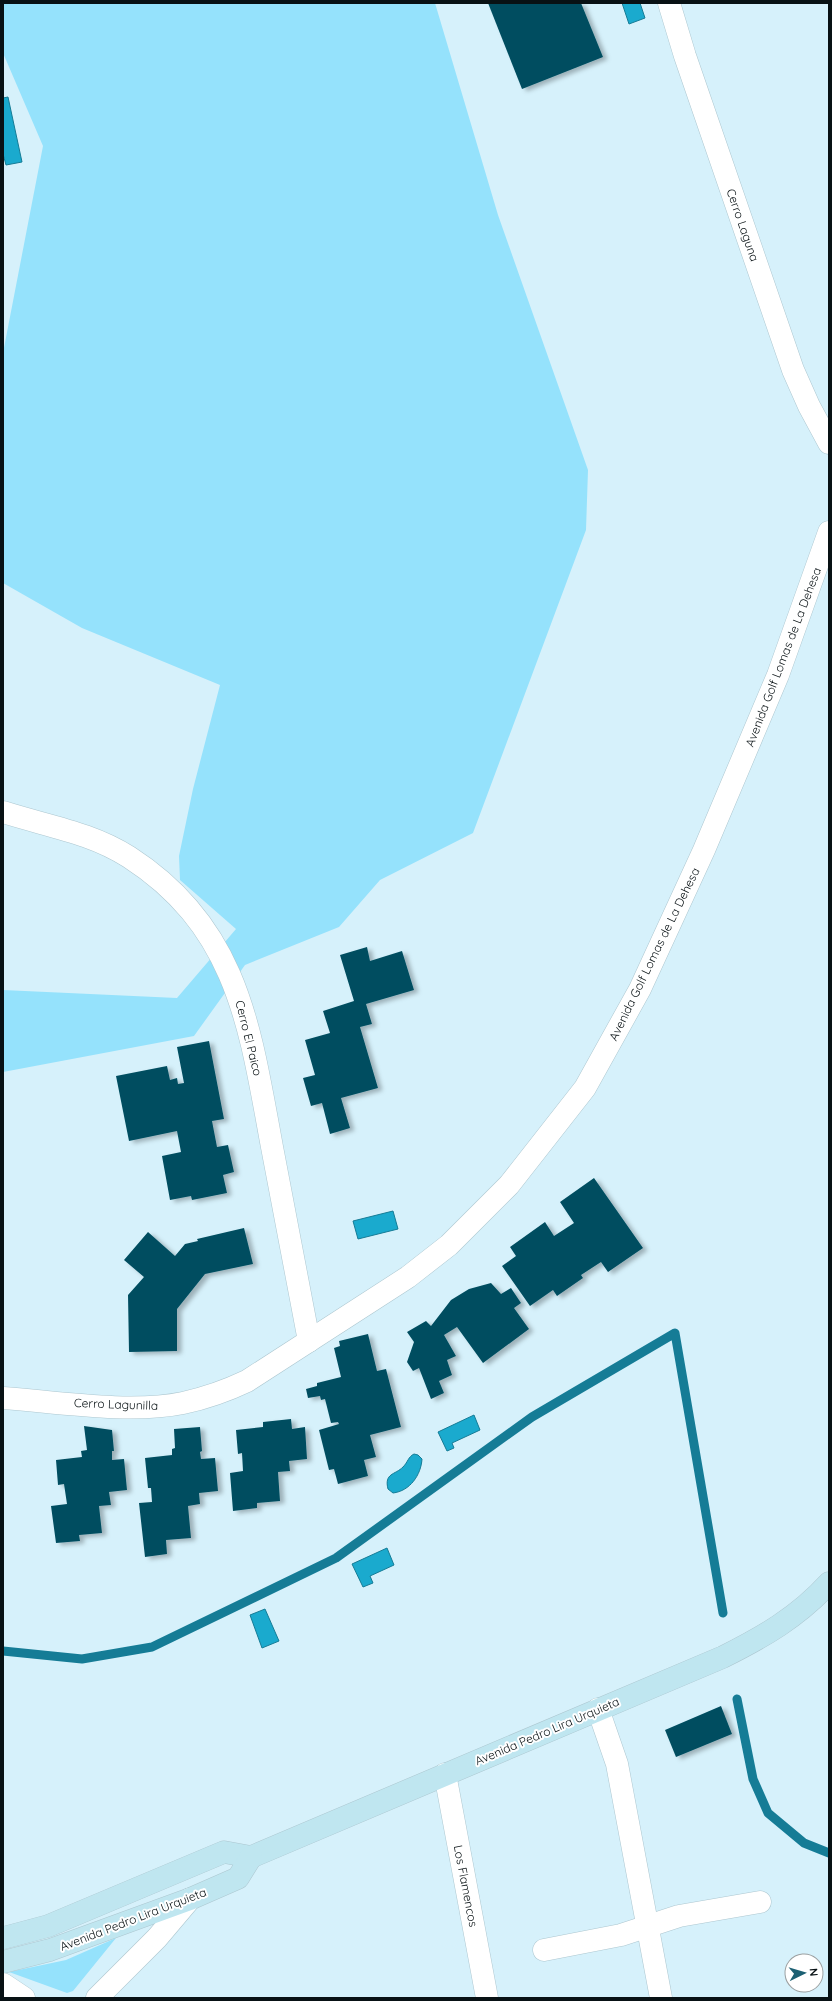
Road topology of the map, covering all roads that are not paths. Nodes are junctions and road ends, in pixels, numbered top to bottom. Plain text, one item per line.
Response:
1 (669, 3) edge
2 (829, 443) edge
3 (829, 532) edge
4 (3, 812) edge
5 (309, 1341) junction
6 (3, 1398) edge
7 (825, 1591) edge
8 (598, 1709) junction
9 (444, 1774) junction
10 (251, 1857) junction
11 (190, 1899) junction
12 (760, 1902) dead end
13 (648, 1927) junction
14 (3, 1938) edge
15 (544, 1950) dead end
16 (3, 1962) edge
17 (3, 1984) edge
18 (24, 1998) edge
19 (97, 1998) edge
20 (487, 1998) edge
21 (662, 1998) edge

1 - 2 street, Cerro Laguna
3 - 5 street, Avenida Golf Lomas de La Dehesa
4 - 5 street, Cerro El Paico
5 - 6 street, Cerro Lagunilla
7 - 8 main road, Avenida Pedro Lira Urquieta
8 - 9 main road, Avenida Pedro Lira Urquieta
8 - 13 street
9 - 10 main road, Avenida Pedro Lira Urquieta
9 - 20 street, Los Flamencos
10 - 11 main road, Avenida Pedro Lira Urquieta
10 - 14 main road, Avenida Pedro Lira Urquieta
11 - 16 main road, Avenida Pedro Lira Urquieta
11 - 19 street
12 - 13 street
13 - 15 street
13 - 21 street
17 - 18 street

